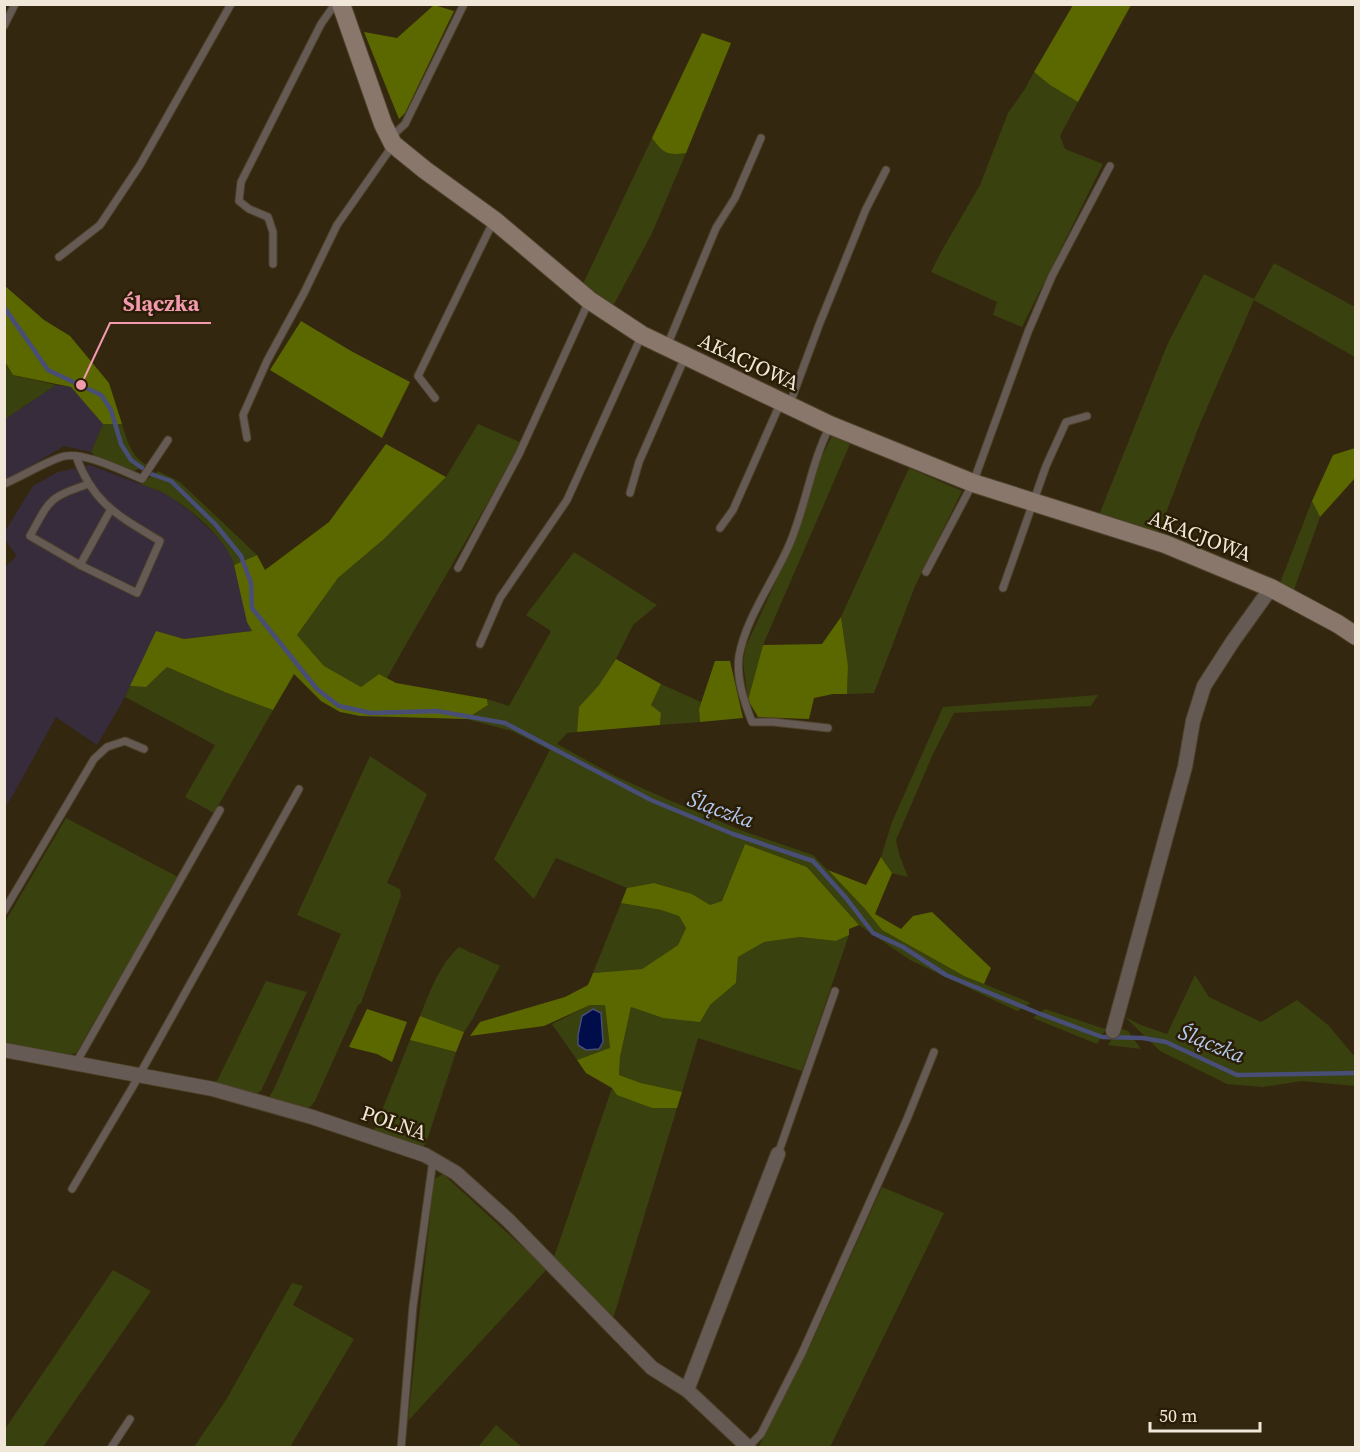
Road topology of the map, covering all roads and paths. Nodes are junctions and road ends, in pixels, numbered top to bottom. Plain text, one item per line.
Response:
1 (15, 4) edge
2 (231, 4) edge
3 (335, 4) edge
4 (341, 4) edge
5 (464, 4) edge
6 (4, 26) edge
7 (761, 138) dead end
8 (392, 141) junction
9 (1110, 166) dead end
10 (886, 170) dead end
11 (494, 220) junction
12 (59, 257) dead end
13 (273, 264) dead end
14 (589, 300) junction
15 (642, 335) junction
16 (666, 348) junction
17 (685, 357) junction
18 (435, 398) dead end
19 (785, 404) junction
20 (1087, 416) dead end
21 (830, 425) junction
22 (248, 438) dead end
23 (168, 440) dead end
24 (76, 456) junction
25 (973, 483) junction
26 (4, 484) edge
27 (88, 484) junction
28 (630, 493) dead end
29 (1034, 502) junction
30 (111, 509) junction
31 (720, 528) dead end
32 (81, 565) junction
33 (458, 568) dead end
34 (927, 572) dead end
35 (1002, 588) dead end
36 (1271, 588) junction
37 (1356, 636) edge
38 (480, 644) dead end
39 (828, 728) dead end
40 (144, 749) dead end
41 (299, 789) dead end
42 (220, 810) dead end
43 (4, 911) edge
44 (835, 991) dead end
45 (1113, 1031) dead end
46 (4, 1050) edge
47 (934, 1052) dead end
48 (76, 1063) junction
49 (138, 1075) junction
50 (778, 1154) joint
51 (433, 1160) junction
52 (72, 1190) dead end
53 (687, 1390) junction
54 (130, 1419) dead end
55 (748, 1447) edge
56 (111, 1448) edge
57 (401, 1448) edge

1 - 6 lane
2 - 12 lane
3 - 13 lane
4 - 8 street, AKACJOWA
5 - 8 lane
7 - 16 lane
8 - 11 street, AKACJOWA
8 - 22 lane
9 - 25 lane
10 - 19 lane
11 - 14 street, AKACJOWA
11 - 18 lane
14 - 15 street, AKACJOWA
14 - 33 lane
15 - 16 street, AKACJOWA
15 - 38 lane
16 - 17 street, AKACJOWA
17 - 19 street, AKACJOWA
17 - 28 lane
19 - 21 street, AKACJOWA
19 - 31 lane
20 - 29 lane
21 - 25 street, AKACJOWA
21 - 39 lane
23 - 24 lane
24 - 26 lane
24 - 27 lane
25 - 29 street, AKACJOWA
25 - 34 lane
27 - 30 lane
27 - 32 lane
29 - 35 lane
29 - 36 street, AKACJOWA
30 - 32 lane
30 - 32 lane
36 - 37 street, AKACJOWA
36 - 45 street
40 - 43 lane
41 - 49 lane
42 - 48 lane
44 - 50 lane
46 - 48 street, POLNA
47 - 55 lane
48 - 49 street, POLNA
49 - 51 street, POLNA
49 - 52 lane
50 - 53 street
51 - 53 street, POLNA
51 - 57 lane
53 - 55 street, POLNA
54 - 56 lane

